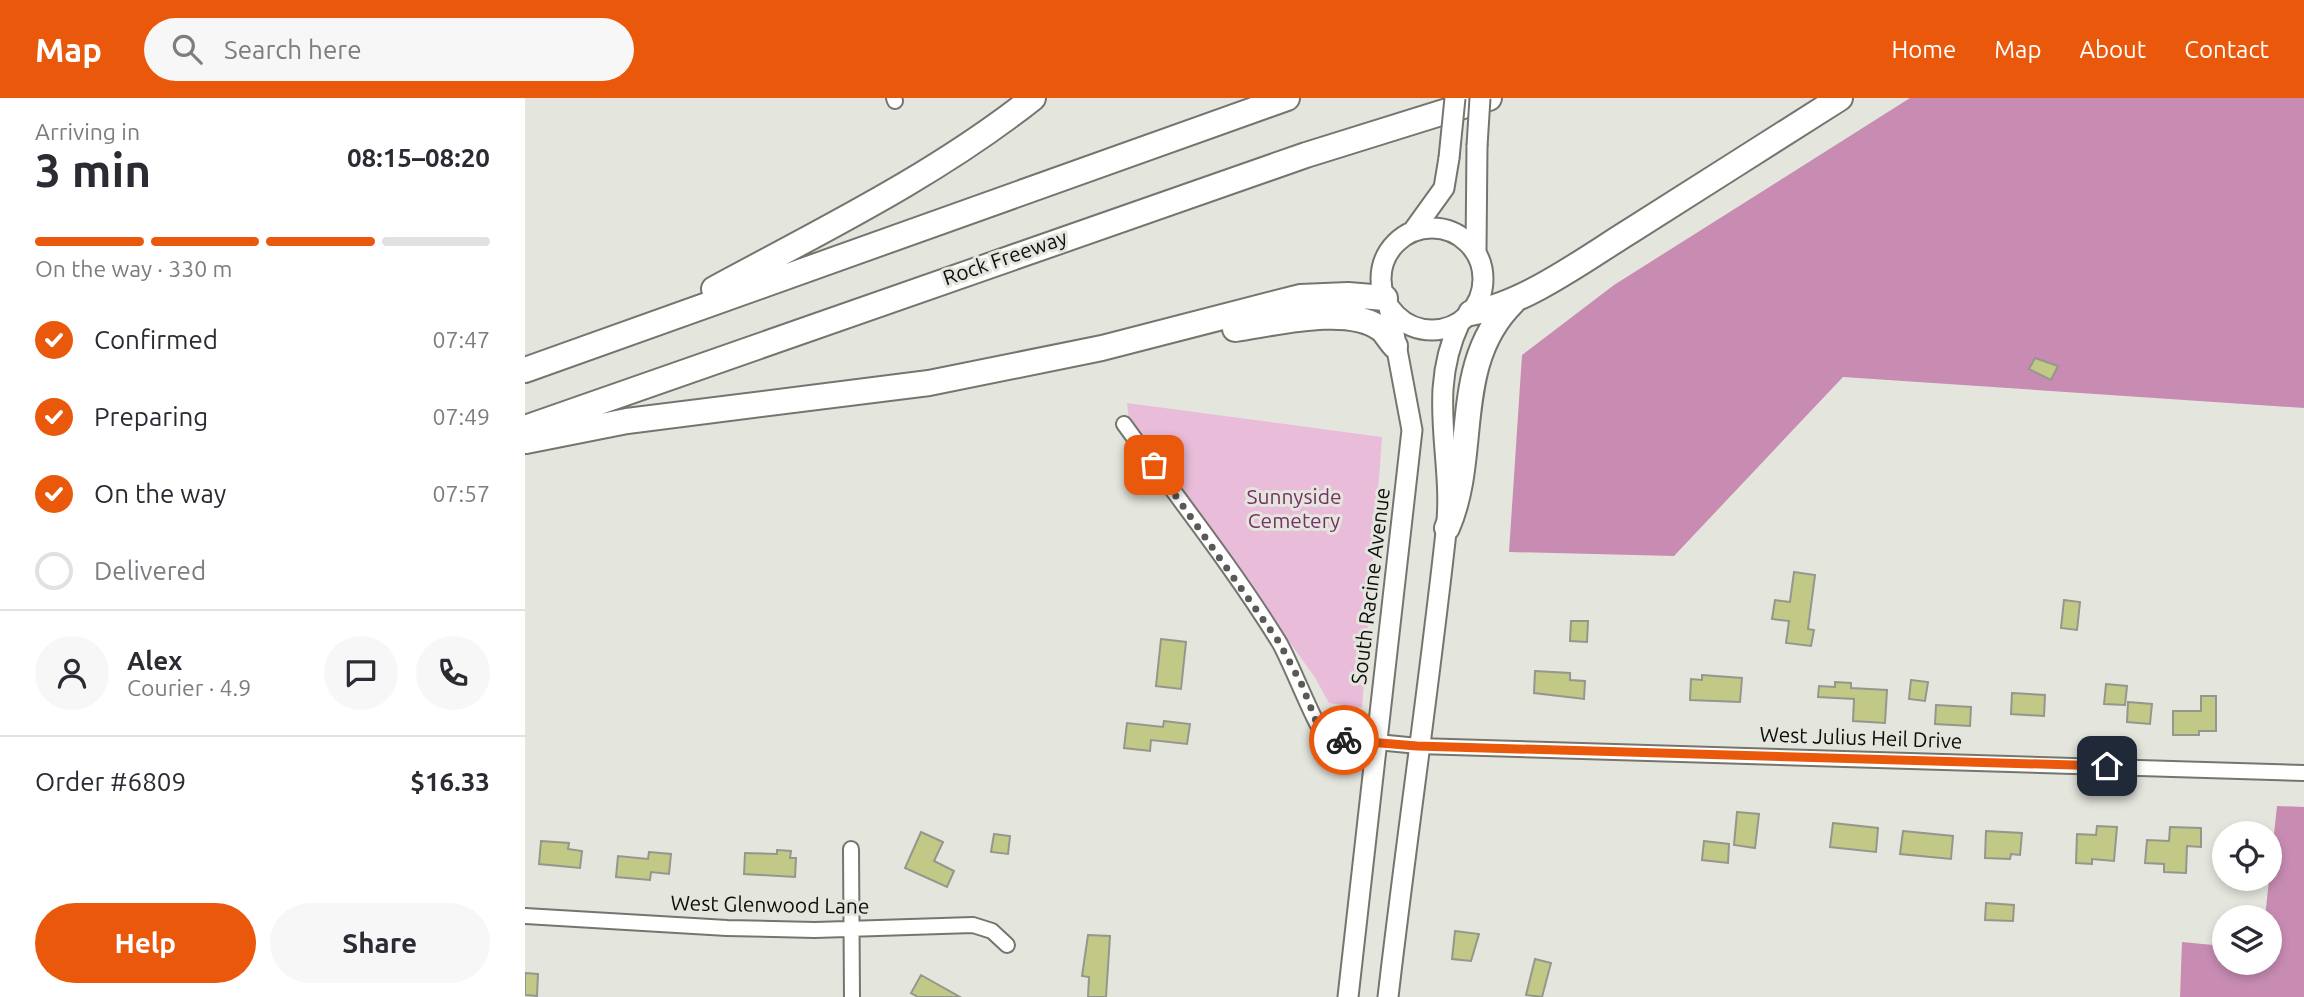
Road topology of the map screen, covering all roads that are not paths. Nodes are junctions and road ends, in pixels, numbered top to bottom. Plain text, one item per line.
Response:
1 (1034, 98) edge
2 (1287, 98) edge
3 (1455, 98) edge
4 (1480, 98) edge
5 (1489, 98) edge
6 (1840, 98) edge
7 (1413, 231) junction
8 (1476, 251) junction
9 (1517, 298) junction
10 (1387, 302) junction
11 (1465, 317) junction
12 (639, 329) junction
13 (1395, 346) junction
14 (1103, 348) junction
15 (525, 370) edge
16 (1124, 424) dead end
17 (525, 428) edge
18 (525, 441) edge
19 (1447, 528) junction
20 (1377, 743) junction
21 (1417, 746) junction
22 (2304, 773) edge
23 (851, 849) dead end
24 (525, 916) edge
25 (850, 929) junction
26 (1007, 945) dead end
27 (852, 997) edge
28 (1349, 997) edge
29 (1388, 997) edge

1 - 12 highway
2 - 12 highway
3 - 7 main road, bridge
4 - 8 main road, bridge
5 - 17 highway, Rock Freeway
6 - 9 highway
7 - 8 main road
7 - 10 main road
8 - 11 main road
9 - 11 highway
9 - 19 highway
10 - 11 main road
10 - 13 main road, South Racine Avenue
10 - 14 highway
11 - 19 main road
12 - 15 highway
13 - 14 highway
13 - 20 main road, South Racine Avenue
14 - 18 highway
16 - 20 street, West Julius Heil Drive
19 - 21 main road
20 - 21 street, West Julius Heil Drive
20 - 28 main road, South Racine Avenue
21 - 22 street, West Julius Heil Drive
21 - 29 main road
23 - 25 street
24 - 25 street, West Glenwood Lane
25 - 26 street, West Glenwood Lane
25 - 27 street

